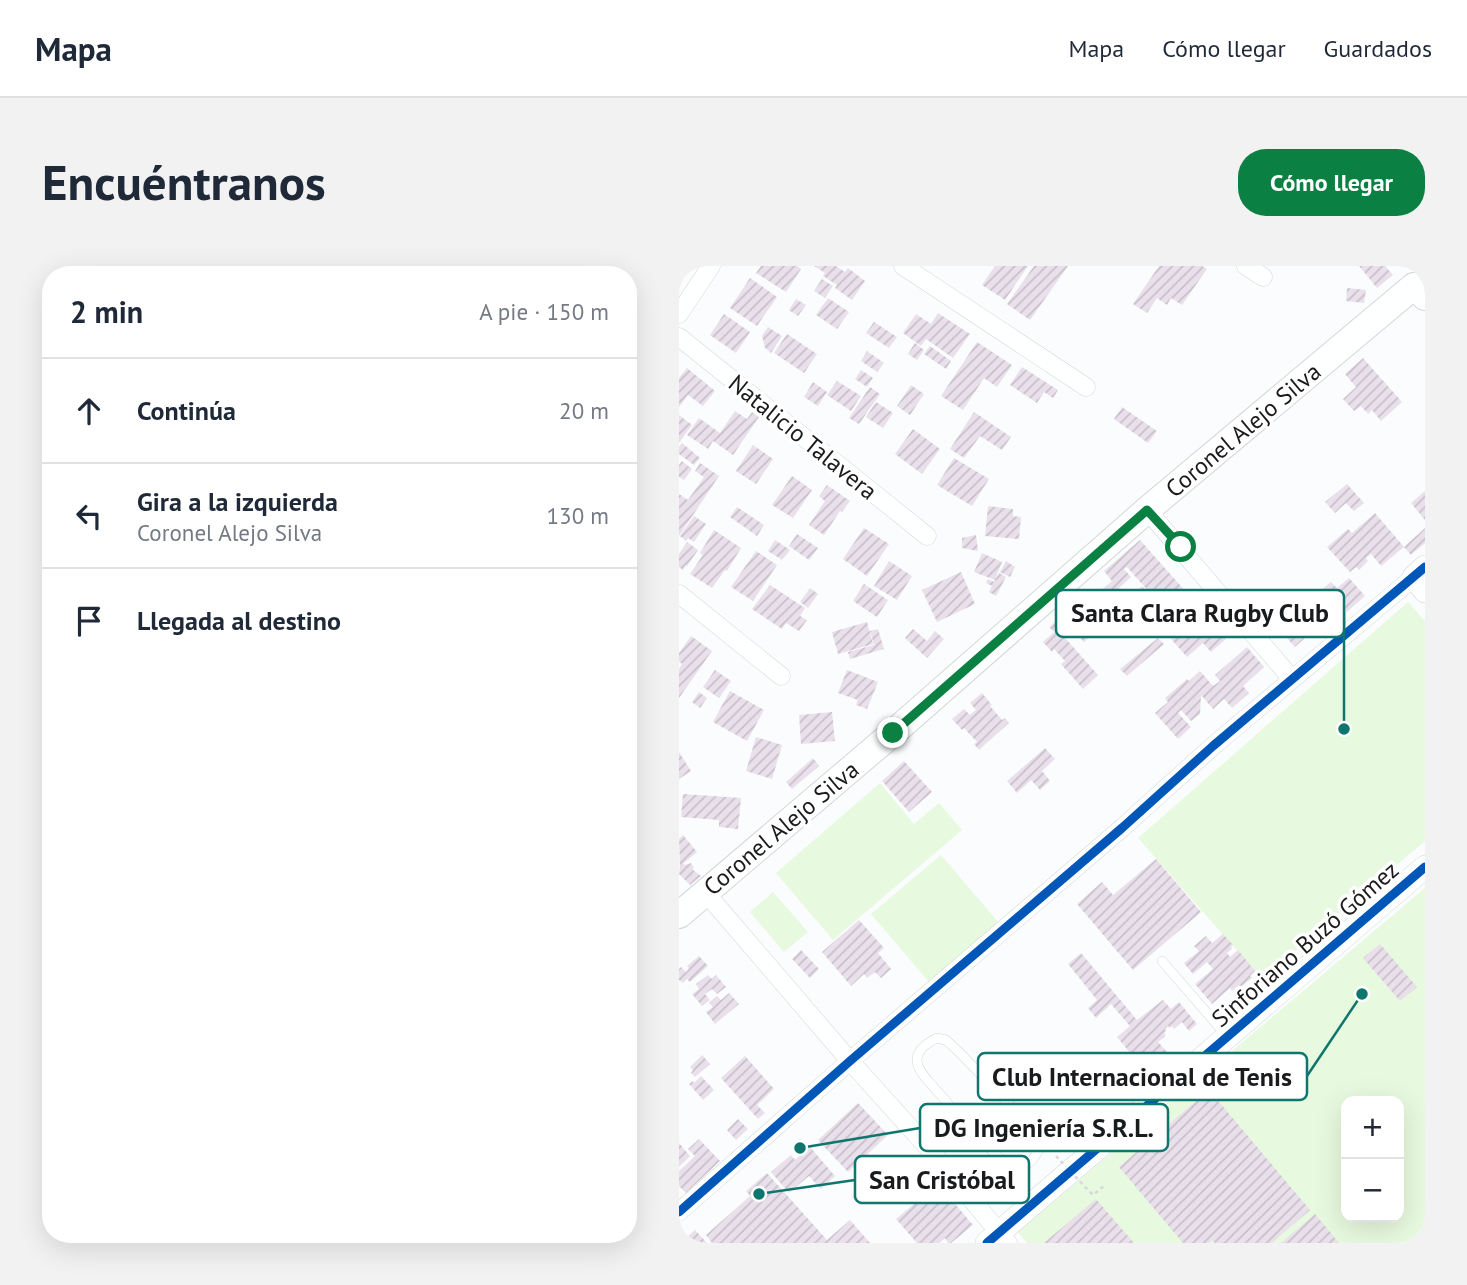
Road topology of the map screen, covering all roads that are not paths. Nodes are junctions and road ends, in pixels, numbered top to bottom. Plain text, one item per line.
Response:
1 (712, 266) edge
2 (902, 266) edge
3 (1246, 266) edge
4 (1263, 277) dead end
5 (1422, 286) edge
6 (679, 314) edge
7 (679, 337) edge
8 (1086, 387) dead end
9 (1147, 510) junction
10 (927, 536) dead end
11 (1421, 578) edge
12 (679, 594) edge
13 (781, 676) dead end
14 (1292, 679) junction
15 (1425, 867) edge
16 (705, 892) junction
17 (679, 915) edge
18 (1162, 961) dead end
19 (1227, 1036) junction
20 (851, 1061) junction
21 (956, 1127) junction
22 (931, 1151) junction
23 (679, 1212) edge
24 (998, 1240) edge

1 - 6 street
2 - 8 street
3 - 4 street
5 - 9 main road, Coronel Alejo Silva
7 - 10 street, Natalicio Talavera
9 - 14 street
9 - 16 main road, Coronel Alejo Silva
11 - 14 street
12 - 13 street
14 - 20 street
15 - 19 street, Sinforiano Buzó Gómez
16 - 17 main road, Coronel Alejo Silva
16 - 20 street
18 - 19 lane
19 - 24 street, Sinforiano Buzó Gómez
20 - 22 street
20 - 23 street
21 - 21 lane
21 - 22 lane
22 - 24 street

